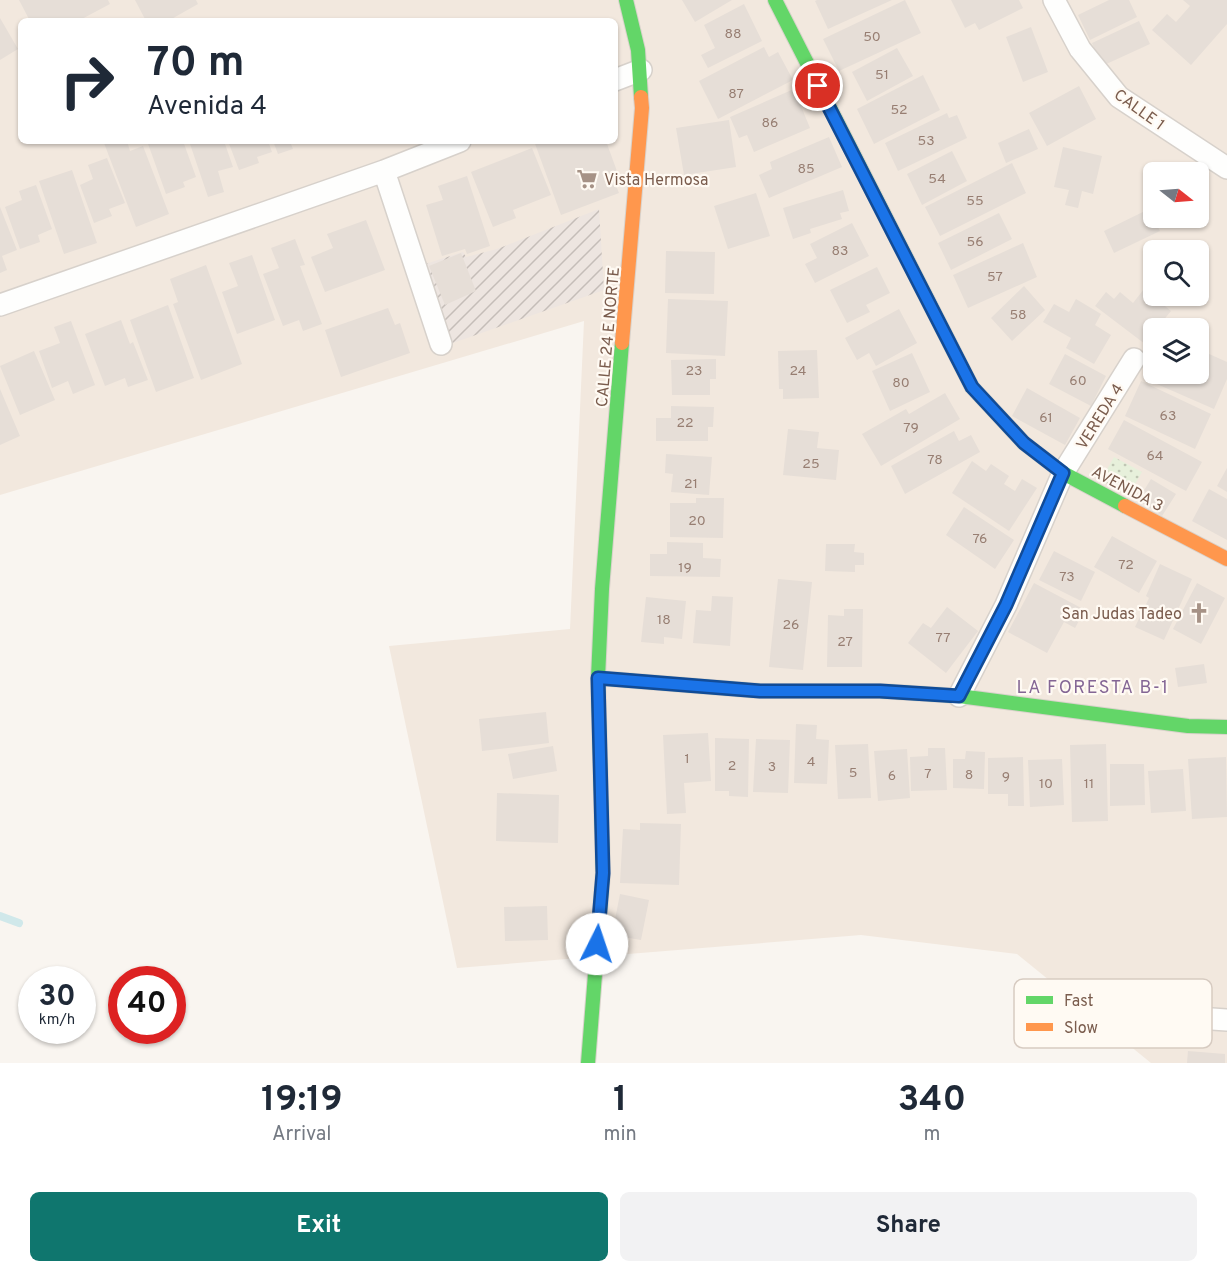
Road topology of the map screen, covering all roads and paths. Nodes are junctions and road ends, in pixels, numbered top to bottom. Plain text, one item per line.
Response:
1 (626, 0) edge
2 (775, 0) edge
3 (1054, 0) edge
4 (640, 70) junction
5 (618, 79) edge
6 (452, 144) edge
7 (1227, 168) edge
8 (384, 171) junction
9 (0, 305) edge
10 (441, 344) dead end
11 (1134, 359) dead end
12 (1063, 473) junction
13 (1227, 559) edge
14 (598, 678) junction
15 (959, 696) junction
16 (1227, 727) edge
17 (588, 1063) edge

1 - 4 street, CALLE 24 E NORTE
2 - 12 street, AVENIDA 3
3 - 7 street, CALLE 1
4 - 5 street
4 - 14 street, CALLE 24 E NORTE
6 - 8 street
8 - 9 street
8 - 10 street
11 - 12 street, VEREDA 4
12 - 13 street, AVENIDA 3
12 - 15 street, VEREDA 4
14 - 15 street
14 - 17 street, CALLE 24 E NORTE
15 - 16 street

